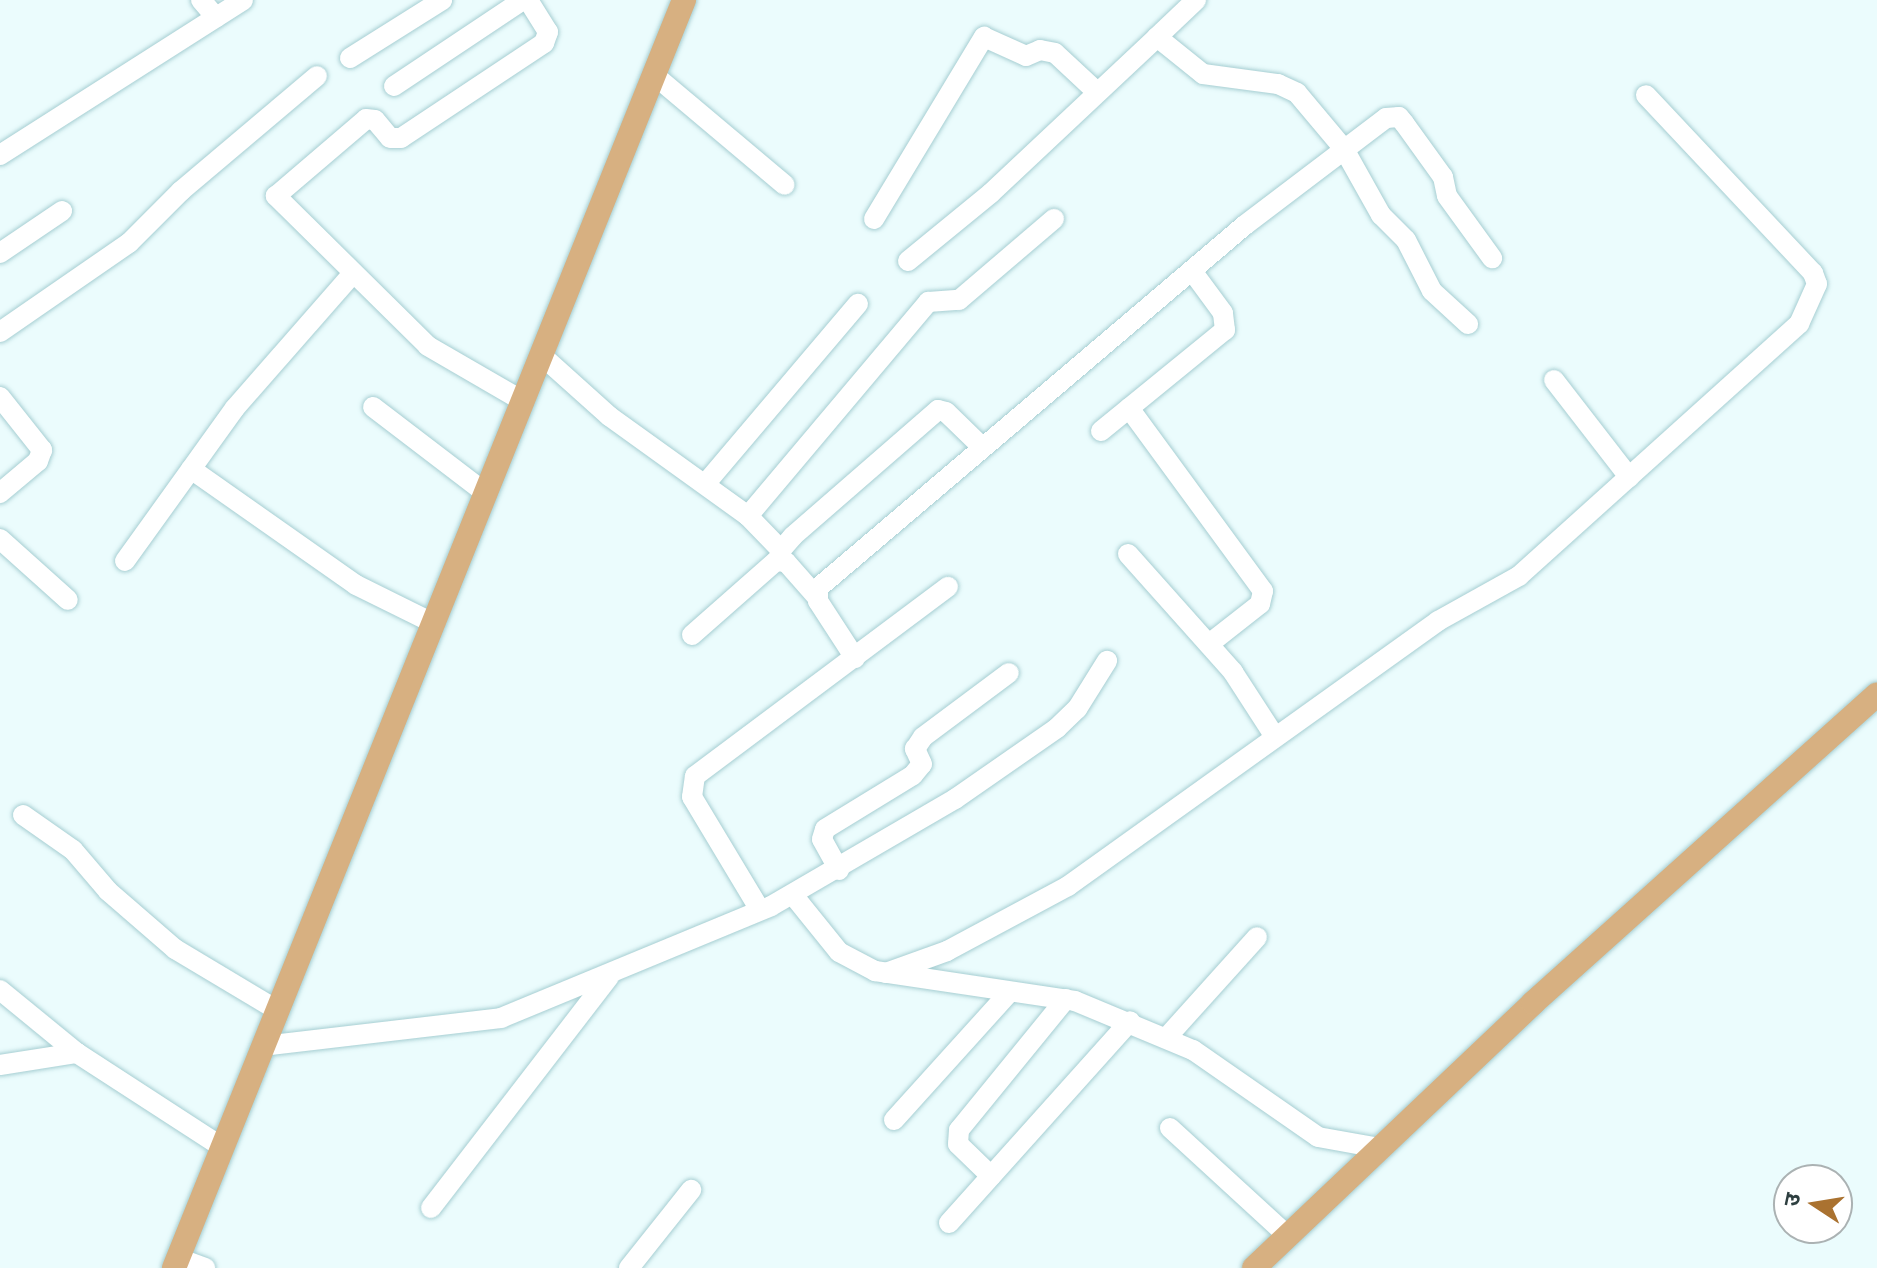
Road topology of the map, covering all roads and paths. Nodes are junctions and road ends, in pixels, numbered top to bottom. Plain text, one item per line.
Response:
1 (201, 0) edge
2 (243, 0) edge
3 (442, 0) edge
4 (526, 0) edge
5 (684, 0) edge
6 (1196, 0) edge
7 (216, 17) junction
8 (1157, 37) junction
9 (350, 58) dead end
10 (653, 74) junction
11 (317, 76) dead end
12 (394, 86) dead end
13 (1097, 92) junction
14 (1646, 95) dead end
15 (1344, 149) junction
16 (0, 155) edge
17 (785, 185) dead end
18 (62, 211) dead end
19 (874, 219) dead end
20 (1054, 219) dead end
21 (0, 253) edge
22 (1492, 258) dead end
23 (908, 261) dead end
24 (1192, 271) junction
25 (353, 273) junction
26 (858, 304) dead end
27 (1468, 324) dead end
28 (0, 332) edge
29 (540, 354) junction
30 (1554, 380) dead end
31 (0, 397) edge
32 (521, 400) junction
33 (373, 407) dead end
34 (1129, 408) junction
35 (1101, 431) dead end
36 (981, 446) junction
37 (191, 469) junction
38 (1629, 477) junction
39 (706, 483) junction
40 (484, 492) junction
41 (0, 493) edge
42 (748, 516) junction
43 (0, 539) edge
44 (1128, 554) dead end
45 (781, 556) junction
46 (125, 561) dead end
47 (948, 587) dead end
48 (816, 596) junction
49 (68, 600) dead end
50 (431, 622) junction
51 (692, 635) dead end
52 (1209, 644) junction
53 (855, 658) junction
54 (1107, 661) dead end
55 (1009, 673) dead end
56 (1877, 694) edge
57 (1275, 737) junction
58 (23, 815) dead end
59 (839, 870) junction
60 (793, 895) junction
61 (760, 910) junction
62 (1257, 937) dead end
63 (886, 973) junction
64 (612, 974) junction
65 (0, 990) edge
66 (1008, 994) junction
67 (1066, 999) junction
68 (277, 1010) junction
69 (1130, 1021) junction
70 (1168, 1036) junction
71 (263, 1046) junction
72 (77, 1053) junction
73 (0, 1065) edge
74 (894, 1120) dead end
75 (1170, 1128) dead end
76 (222, 1147) junction
77 (1380, 1148) junction
78 (991, 1176) junction
79 (691, 1190) dead end
80 (431, 1208) dead end
81 (949, 1223) dead end
82 (1288, 1236) junction
83 (176, 1263) edge
84 (205, 1268) edge
85 (629, 1268) edge
86 (1254, 1268) edge

1 - 7 street
2 - 7 street
3 - 9 street
4 - 12 street
4 - 25 street
5 - 10 main road
6 - 8 street
7 - 16 street
8 - 13 street
8 - 15 street
10 - 17 street
10 - 29 main road
11 - 28 street
13 - 19 street
13 - 23 street
14 - 38 street
15 - 22 street
15 - 24 street
15 - 27 street
18 - 21 street
20 - 42 street
24 - 34 street
24 - 36 street
25 - 32 street
25 - 37 street
26 - 39 street
29 - 32 main road
29 - 39 street
30 - 38 street
31 - 41 street
32 - 40 main road
33 - 40 street
34 - 35 street
34 - 52 street
36 - 45 street
36 - 48 street
37 - 46 street
37 - 50 street
38 - 57 street
39 - 42 street
40 - 50 main road
42 - 45 street
43 - 49 street
44 - 52 street
45 - 48 street
45 - 51 street
47 - 53 street
48 - 53 street
50 - 68 main road
52 - 57 street
53 - 61 street
54 - 59 street
55 - 59 street
56 - 77 main road
57 - 63 street
58 - 68 street
59 - 60 street
60 - 61 street
60 - 63 street
61 - 64 street
62 - 70 street
63 - 66 street
64 - 71 street
64 - 80 street
65 - 72 street
66 - 67 street
66 - 74 street
67 - 69 street
67 - 78 street
68 - 71 main road
69 - 70 street
69 - 78 street
70 - 77 street
71 - 76 main road
72 - 73 street
72 - 76 street
75 - 82 street
76 - 83 main road
77 - 82 main road
78 - 81 street
79 - 85 street
82 - 86 main road
83 - 84 street

